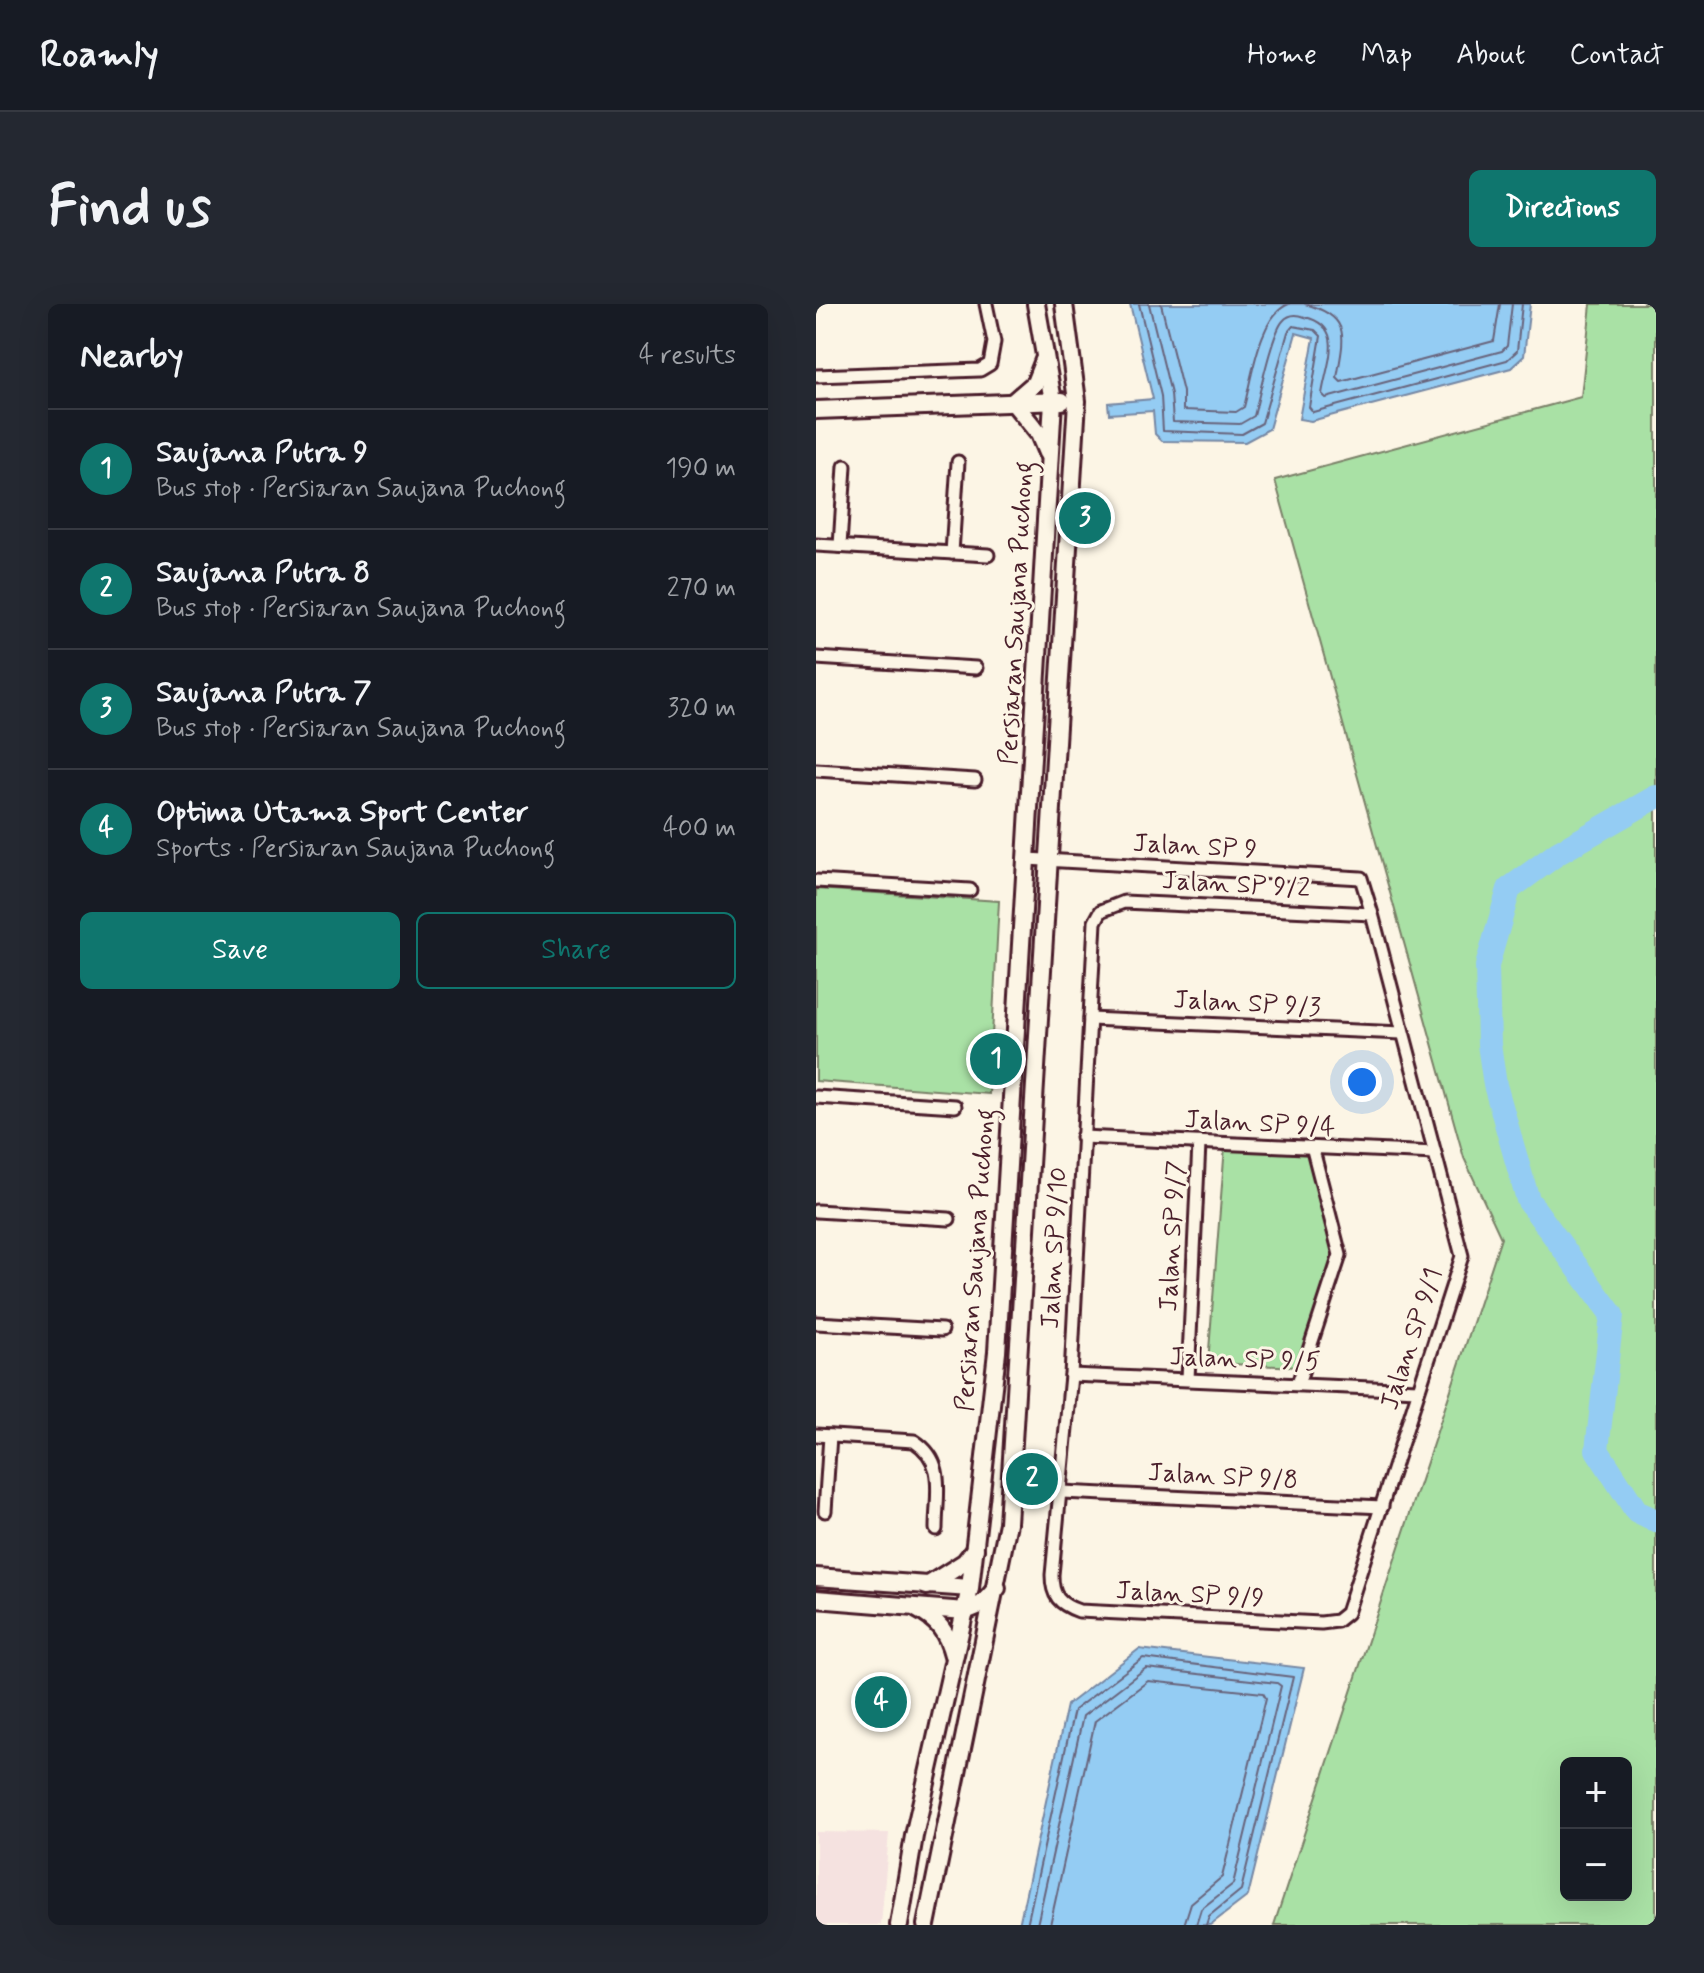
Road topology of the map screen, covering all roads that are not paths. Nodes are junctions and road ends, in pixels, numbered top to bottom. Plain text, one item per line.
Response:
1 (986, 304) edge
2 (1036, 304) edge
3 (1064, 304) edge
4 (1046, 357) junction
5 (816, 376) edge
6 (1053, 401) junction
7 (1077, 401) junction
8 (1013, 402) junction
9 (816, 410) edge
10 (1050, 458) junction
11 (958, 462) dead end
12 (845, 466) dead end
13 (816, 545) edge
14 (840, 546) junction
15 (952, 553) junction
16 (988, 555) dead end
17 (816, 658) edge
18 (976, 668) dead end
19 (816, 770) edge
20 (975, 780) dead end
21 (1027, 859) junction
22 (1050, 861) junction
23 (1361, 878) joint
24 (816, 881) edge
25 (970, 890) dead end
26 (1101, 911) joint
27 (1372, 914) junction
28 (1090, 1019) junction
29 (1402, 1033) junction
30 (816, 1097) edge
31 (955, 1106) dead end
32 (1082, 1137) junction
33 (1199, 1144) junction
34 (1313, 1150) junction
35 (1435, 1153) junction
36 (816, 1211) edge
37 (949, 1219) dead end
38 (816, 1323) edge
39 (942, 1330) dead end
40 (1071, 1375) junction
41 (1188, 1379) junction
42 (1298, 1384) junction
43 (1418, 1390) junction
44 (816, 1435) edge
45 (830, 1436) junction
46 (1062, 1492) junction
47 (1382, 1507) junction
48 (825, 1511) dead end
49 (936, 1529) dead end
50 (976, 1547) junction
51 (816, 1577) edge
52 (926, 1586) junction
53 (970, 1588) junction
54 (997, 1588) junction
55 (1052, 1588) joint
56 (816, 1599) edge
57 (982, 1604) junction
58 (916, 1608) junction
59 (965, 1611) junction
60 (1337, 1621) joint
61 (987, 1636) junction
62 (954, 1660) junction
63 (899, 1925) edge
64 (926, 1925) edge

1 - 5 street
2 - 4 street, Persiaran Saujana Puchong
3 - 7 street, Persiaran Saujana Puchong
4 - 6 street, Persiaran Saujana Puchong
4 - 8 street
6 - 7 street
6 - 8 street
6 - 10 street, Persiaran Saujana Puchong
7 - 22 street, Persiaran Saujana Puchong
8 - 9 street
8 - 10 street
10 - 21 street, Persiaran Saujana Puchong
11 - 15 street
12 - 14 street
13 - 14 street
14 - 15 street
15 - 16 street
17 - 18 street
19 - 20 street
21 - 22 street, Jalan SP 9
21 - 50 street, Persiaran Saujana Puchong
22 - 23 street, Jalan SP 9
22 - 54 street, Persiaran Saujana Puchong
23 - 27 street, Jalan SP 9/1
24 - 25 street
26 - 27 street, Jalan SP 9/2
26 - 28 street, Jalan SP 9/10
27 - 29 street, Jalan SP 9/1
28 - 29 street, Jalan SP 9/3
28 - 32 street, Jalan SP 9/10
29 - 35 street, Jalan SP 9/1
30 - 31 street
32 - 33 street, Jalan SP 9/4
32 - 40 street, Jalan SP 9/10
33 - 34 street, Jalan SP 9/4
33 - 41 street, Jalan SP 9/7
34 - 35 street, Jalan SP 9/4
34 - 42 street
35 - 43 street, Jalan SP 9/1
36 - 37 street
38 - 39 street
40 - 41 street, Jalan SP 9/5
40 - 46 street, Jalan SP 9/10
41 - 42 street, Jalan SP 9/5
42 - 43 street, Jalan SP 9/5
43 - 47 street, Jalan SP 9/1
44 - 45 street
45 - 48 street
45 - 49 street
46 - 47 street, Jalan SP 9/8
46 - 55 street, Jalan SP 9/10
47 - 60 street, Jalan SP 9/1
50 - 52 street
50 - 53 street, Persiaran Saujana Puchong
51 - 52 street
52 - 53 street
53 - 57 street
53 - 59 street, Persiaran Saujana Puchong
54 - 57 street
54 - 61 street, Persiaran Saujana Puchong
55 - 60 street, Jalan SP 9/9
56 - 58 street
57 - 59 street
57 - 61 street
58 - 59 street
58 - 62 street
59 - 62 street, Persiaran Saujana Puchong
61 - 64 street, Persiaran Saujana Puchong
62 - 63 street, Persiaran Saujana Puchong

